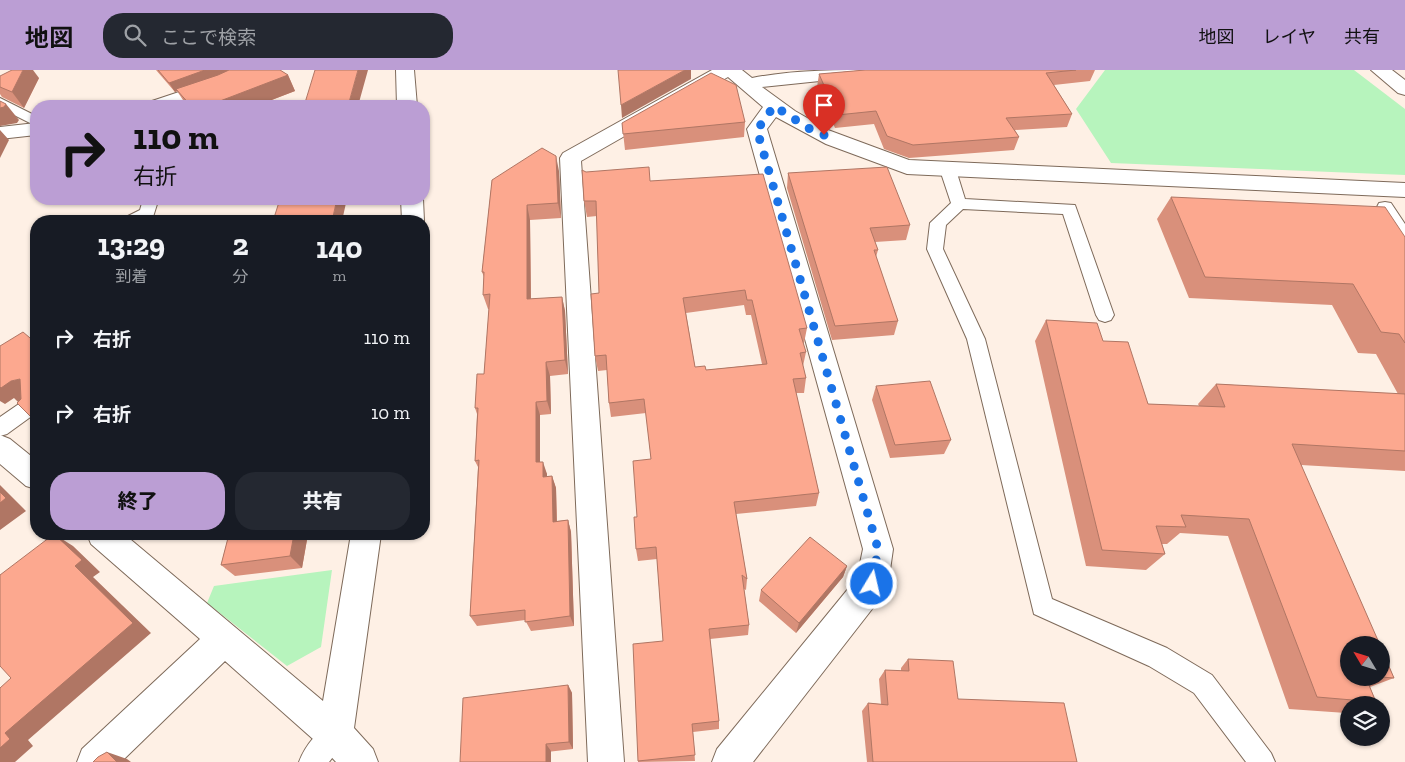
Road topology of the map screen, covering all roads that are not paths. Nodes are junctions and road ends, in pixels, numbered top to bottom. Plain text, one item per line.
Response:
1 (252, 70) edge
2 (406, 70) edge
3 (726, 70) edge
4 (731, 70) edge
5 (868, 70) edge
6 (1380, 70) edge
7 (748, 85) junction
8 (1405, 89) edge
9 (174, 100) edge
10 (407, 100) edge
11 (0, 102) edge
12 (774, 106) junction
13 (30, 119) edge
14 (30, 130) edge
15 (0, 133) edge
16 (948, 170) junction
17 (1405, 190) edge
18 (959, 204) junction
19 (1385, 207) edge
20 (1405, 236) edge
21 (1105, 315) dead end
22 (30, 411) edge
23 (2, 446) edge
24 (30, 472) edge
25 (109, 540) edge
26 (365, 540) edge
27 (225, 638) junction
28 (335, 734) junction
29 (95, 762) edge
30 (312, 762) edge
31 (360, 762) edge
32 (606, 762) edge
33 (730, 762) edge
34 (1262, 762) edge

1 - 9 street
2 - 10 street
3 - 32 street
4 - 7 street
5 - 7 street
6 - 8 street
7 - 12 street
11 - 13 lane
12 - 16 street
12 - 33 street
14 - 15 street
16 - 17 street
16 - 18 lane
18 - 21 lane
18 - 34 lane
19 - 20 lane
22 - 23 lane
23 - 24 street
25 - 27 street
26 - 28 street
27 - 28 street
27 - 29 street
28 - 30 lane
28 - 31 street

